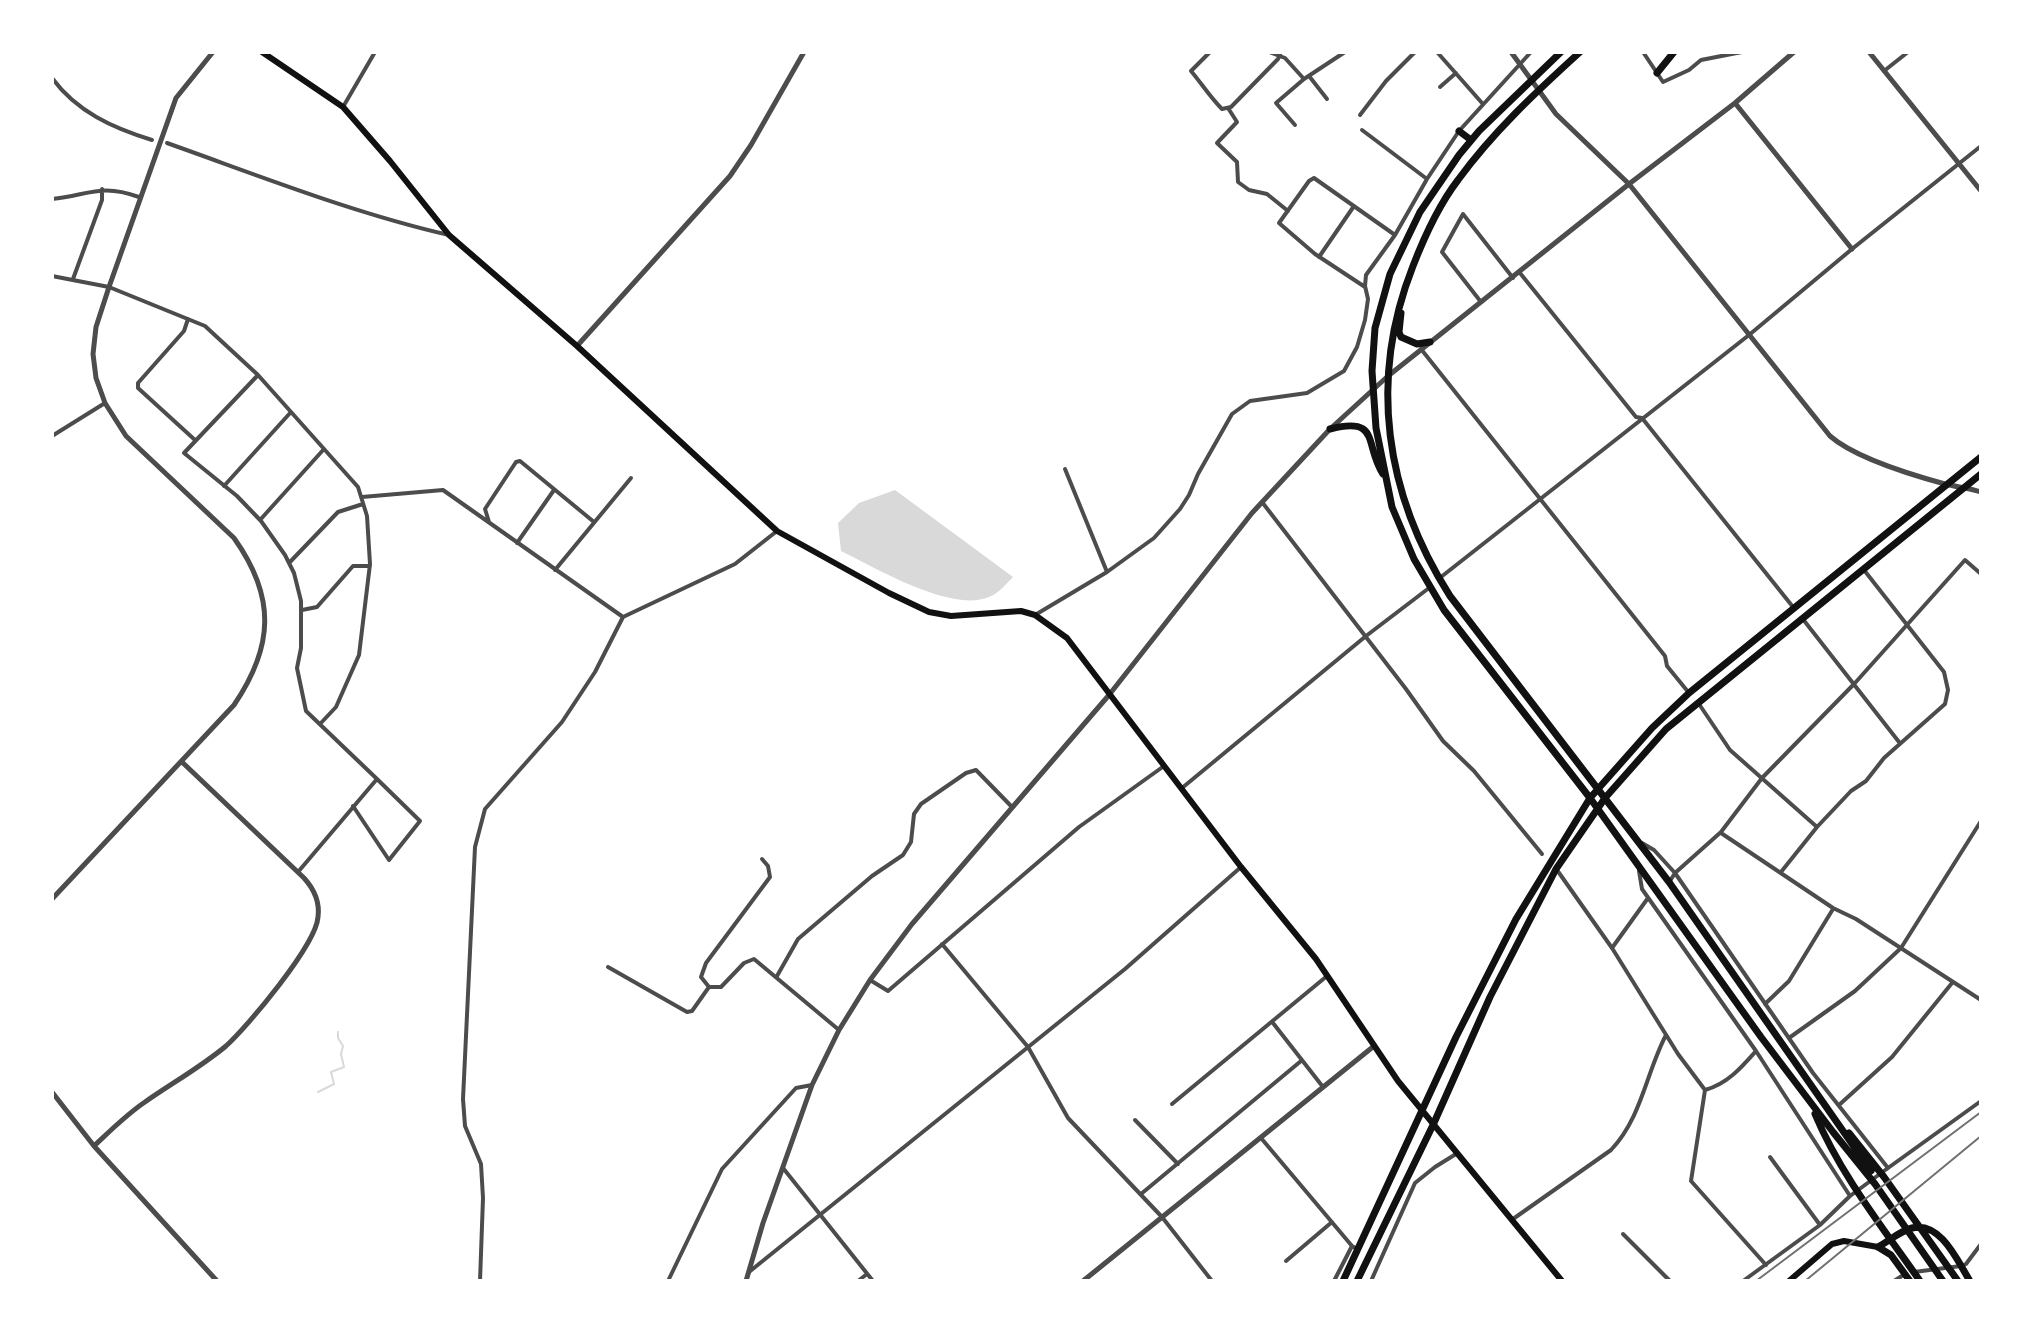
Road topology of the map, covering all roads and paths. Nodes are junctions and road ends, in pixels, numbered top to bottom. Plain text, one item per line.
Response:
1 (213, 52) edge
2 (262, 52) edge
3 (375, 52) edge
4 (804, 52) edge
5 (1210, 52) edge
6 (1269, 52) edge
7 (1345, 52) edge
8 (1415, 52) edge
9 (1437, 52) edge
10 (1511, 52) edge
11 (1531, 52) edge
12 (1561, 52) edge
13 (1580, 52) edge
14 (1643, 52) edge
15 (1674, 52) edge
16 (1742, 52) edge
17 (1794, 52) edge
18 (1869, 52) edge
19 (1908, 52) edge
20 (1280, 54) edge
21 (1518, 64) junction
22 (1884, 71) junction
23 (1456, 73) junction
24 (1657, 73) junction
25 (52, 78) edge
26 (1307, 78) junction
27 (1440, 87) dead end
28 (1327, 99) dead end
29 (1482, 103) junction
30 (1735, 103) junction
31 (343, 107) junction
32 (1228, 108) junction
33 (1360, 115) dead end
34 (1295, 125) dead end
35 (1362, 130) dead end
36 (1459, 131) junction
37 (152, 140) dead end
38 (1471, 140) junction
39 (167, 143) dead end
40 (1981, 146) edge
41 (1959, 163) junction
42 (1427, 179) junction
43 (1629, 184) junction
44 (102, 189) junction
45 (1981, 191) edge
46 (139, 197) junction
47 (52, 199) edge
48 (1354, 206) junction
49 (1288, 211) junction
50 (449, 235) junction
51 (1395, 235) junction
52 (1852, 249) junction
53 (1319, 257) junction
54 (1520, 273) junction
55 (52, 276) edge
56 (1513, 278) junction
57 (73, 279) junction
58 (1406, 284) junction
59 (109, 287) junction
60 (1365, 287) junction
61 (1481, 302) junction
62 (188, 319) junction
63 (1749, 335) junction
64 (1430, 342) junction
65 (577, 346) junction
66 (1421, 349) junction
67 (258, 375) junction
68 (1388, 376) junction
69 (1373, 390) junction
70 (105, 403) junction
71 (291, 412) junction
72 (1642, 418) junction
73 (1330, 429) junction
74 (52, 436) edge
75 (195, 440) junction
76 (324, 449) junction
77 (1981, 457) edge
78 (1065, 469) dead end
79 (1981, 474) edge
80 (631, 478) dead end
81 (1386, 479) junction
82 (1947, 485) junction
83 (224, 486) junction
84 (1966, 487) junction
85 (554, 490) junction
86 (1981, 492) edge
87 (362, 497) junction
88 (1539, 499) junction
89 (1262, 502) junction
90 (363, 504) junction
91 (260, 520) junction
92 (594, 522) junction
93 (490, 524) junction
94 (777, 531) junction
95 (517, 543) junction
96 (289, 563) junction
97 (370, 566) junction
98 (555, 570) junction
99 (1864, 570) junction
100 (1107, 572) junction
101 (1981, 574) edge
102 (1439, 579) junction
103 (1429, 588) junction
104 (1795, 609) junction
105 (302, 610) junction
106 (1035, 615) junction
107 (623, 617) junction
108 (1802, 618) junction
109 (1907, 626) junction
110 (1366, 636) junction
111 (1855, 683) junction
112 (1689, 693) junction
113 (1109, 695) junction
114 (1698, 702) junction
115 (320, 724) junction
116 (1899, 742) junction
117 (182, 762) junction
118 (1164, 766) junction
119 (1762, 778) junction
120 (377, 779) junction
121 (1598, 788) junction
122 (1181, 789) junction
123 (1590, 798) junction
124 (1605, 798) junction
125 (353, 806) junction
126 (1012, 807) junction
127 (1598, 809) junction
128 (1981, 821) edge
129 (1817, 827) junction
130 (1721, 832) junction
131 (1640, 842) junction
132 (1542, 854) dead end
133 (762, 859) dead end
134 (1639, 865) junction
135 (1241, 867) junction
136 (1556, 869) junction
137 (298, 872) junction
138 (1781, 872) junction
139 (1675, 873) junction
140 (1669, 882) junction
141 (1648, 898) junction
142 (52, 899) edge
143 (1833, 908) junction
144 (942, 944) junction
145 (1612, 948) junction
146 (1901, 948) junction
147 (608, 967) dead end
148 (777, 976) junction
149 (1327, 976) junction
150 (870, 980) junction
151 (1952, 983) junction
152 (709, 987) junction
153 (1981, 1000) edge
154 (1765, 1004) junction
155 (1272, 1022) junction
156 (839, 1030) junction
157 (1666, 1035) junction
158 (1789, 1038) junction
159 (1374, 1046) junction
160 (1028, 1047) junction
161 (1756, 1051) junction
162 (1301, 1061) junction
163 (812, 1085) junction
164 (1323, 1087) junction
165 (1705, 1090) junction
166 (52, 1092) edge
167 (1981, 1101) edge
168 (1810, 1102) junction
169 (1172, 1104) dead end
170 (1839, 1105) junction
171 (1423, 1113) junction
172 (1831, 1114) junction
173 (1135, 1120) dead end
174 (1433, 1125) junction
175 (1261, 1138) junction
176 (94, 1146) junction
177 (1456, 1154) junction
178 (1770, 1157) dead end
179 (1178, 1164) junction
180 (783, 1168) junction
181 (1888, 1168) junction
182 (1141, 1194) junction
183 (1850, 1196) junction
184 (819, 1216) junction
185 (1162, 1217) junction
186 (1512, 1220) junction
187 (1332, 1222) junction
188 (1820, 1225) junction
189 (1623, 1234) dead end
190 (1981, 1244) edge
191 (1878, 1247) junction
192 (1354, 1248) junction
193 (1286, 1261) dead end
194 (1766, 1265) junction
195 (1961, 1266) junction
196 (748, 1273) junction
197 (867, 1274) junction
198 (1907, 1277) edge
199 (1373, 1279) edge
200 (217, 1281) edge
201 (480, 1281) edge
202 (668, 1281) edge
203 (746, 1281) edge
204 (858, 1281) edge
205 (873, 1281) edge
206 (1083, 1281) edge
207 (1212, 1281) edge
208 (1334, 1281) edge
209 (1343, 1281) edge
210 (1357, 1281) edge
211 (1562, 1281) edge
212 (1670, 1281) edge
213 (1743, 1281) edge
214 (1789, 1281) edge
215 (1894, 1281) edge
216 (1920, 1281) edge
217 (1946, 1281) edge
218 (1958, 1281) edge
219 (1970, 1281) edge

1 - 46 street
2 - 31 main road
3 - 31 street
4 - 65 street
5 - 32 street
6 - 20 street
7 - 26 street
8 - 33 street
9 - 23 street
10 - 21 street
11 - 21 street
12 - 38 highway
13 - 58 highway
14 - 24 street
15 - 24 highway
16 - 24 street
17 - 30 street
18 - 22 street
19 - 22 street
20 - 26 street
20 - 32 street
21 - 29 street
21 - 43 street
22 - 41 street
23 - 27 street
23 - 29 street
25 - 37 street
26 - 28 street
26 - 34 street
29 - 36 street
30 - 43 street
30 - 52 street
31 - 50 main road
32 - 49 street
35 - 42 street
36 - 38 highway
36 - 42 street
38 - 69 highway
39 - 50 street
40 - 41 street
41 - 45 street
41 - 52 street
42 - 51 street
43 - 54 street
43 - 63 street
44 - 46 street
44 - 47 street
44 - 57 street
46 - 59 street
48 - 49 street
48 - 51 street
48 - 53 street
49 - 53 street
50 - 65 main road
51 - 60 street
52 - 63 street
53 - 60 street
54 - 56 street
54 - 72 street
55 - 57 street
56 - 61 street
56 - 61 street
57 - 59 street
58 - 64 highway
58 - 68 highway
59 - 62 street
59 - 70 street
60 - 100 street
61 - 64 street
62 - 67 street
62 - 75 street
63 - 72 street
63 - 82 street
64 - 66 street
65 - 94 main road
66 - 68 street
66 - 88 street
67 - 71 street
67 - 75 street
68 - 69 street
68 - 102 highway
69 - 73 street
69 - 81 highway
70 - 74 street
70 - 117 street
71 - 76 street
71 - 83 street
72 - 88 street
72 - 104 street
73 - 81 highway
73 - 89 street
75 - 83 street
76 - 87 street
76 - 91 street
77 - 82 highway
78 - 100 street
79 - 84 highway
80 - 92 street
81 - 103 highway
82 - 84 street
82 - 104 highway
83 - 91 street
84 - 86 street
84 - 99 highway
85 - 92 street
85 - 93 street
85 - 95 street
87 - 90 street
87 - 93 street
88 - 102 street
88 - 112 street
89 - 110 street
89 - 113 street
90 - 96 street
90 - 97 street
91 - 96 street
92 - 98 street
93 - 95 street
94 - 106 main road
94 - 107 street
95 - 98 street
96 - 105 street
97 - 105 street
97 - 115 street
98 - 107 street
99 - 108 highway
99 - 109 street
100 - 106 street
101 - 109 street
102 - 121 highway
103 - 110 street
103 - 123 highway
104 - 112 highway
105 - 115 street
106 - 113 main road
107 - 201 street
108 - 111 street
108 - 114 highway
109 - 111 street
109 - 116 street
110 - 122 street
110 - 132 street
111 - 116 street
111 - 119 street
112 - 121 highway
113 - 118 main road
113 - 126 street
114 - 119 street
114 - 124 highway
115 - 120 street
116 - 129 street
117 - 137 street
117 - 142 street
118 - 122 main road
118 - 144 street
119 - 129 street
119 - 130 street
120 - 125 street
120 - 125 street
121 - 123 highway
121 - 124 highway
122 - 135 main road
123 - 127 highway
123 - 171 highway
124 - 127 highway
124 - 131 highway
125 - 137 street
126 - 148 street
126 - 150 street
127 - 134 highway
127 - 136 highway
128 - 146 street
129 - 138 street
130 - 138 street
130 - 139 street
131 - 139 street
131 - 140 highway
133 - 152 street
134 - 141 street
134 - 168 highway
135 - 149 main road
135 - 160 street
136 - 145 street
136 - 174 highway
137 - 176 street
138 - 143 street
139 - 140 street
139 - 154 street
140 - 172 highway
141 - 145 street
141 - 161 street
143 - 146 street
143 - 154 street
144 - 150 street
144 - 160 street
145 - 157 street
146 - 151 street
146 - 158 street
147 - 152 street
148 - 152 street
148 - 156 street
149 - 155 street
149 - 159 main road
150 - 156 street
151 - 153 street
151 - 170 street
154 - 158 street
155 - 162 street
155 - 169 street
156 - 163 street
157 - 165 street
157 - 186 street
158 - 170 street
159 - 164 street
159 - 171 main road
160 - 182 street
160 - 184 street
161 - 165 street
161 - 183 street
162 - 164 street
162 - 179 street
163 - 180 street
163 - 202 street
164 - 175 street
165 - 194 street
166 - 176 street
167 - 181 street
168 - 216 highway
168 - 217 highway
170 - 181 street
171 - 174 main road
171 - 192 highway
172 - 217 highway
172 - 218 highway
173 - 179 street
174 - 177 main road
174 - 210 highway
175 - 185 street
175 - 187 street
176 - 200 street
177 - 186 main road
177 - 199 street
178 - 188 street
179 - 182 street
180 - 184 street
180 - 196 street
181 - 183 street
182 - 185 street
183 - 188 street
184 - 196 street
184 - 197 street
185 - 206 street
185 - 207 street
186 - 211 main road
187 - 192 street
187 - 193 street
188 - 194 street
189 - 212 street
190 - 195 street
191 - 195 highway
191 - 198 highway
191 - 214 main road
192 - 208 street
192 - 209 highway
194 - 213 street
195 - 198 street
195 - 219 highway
196 - 203 street
197 - 204 street
197 - 205 street
198 - 215 street

